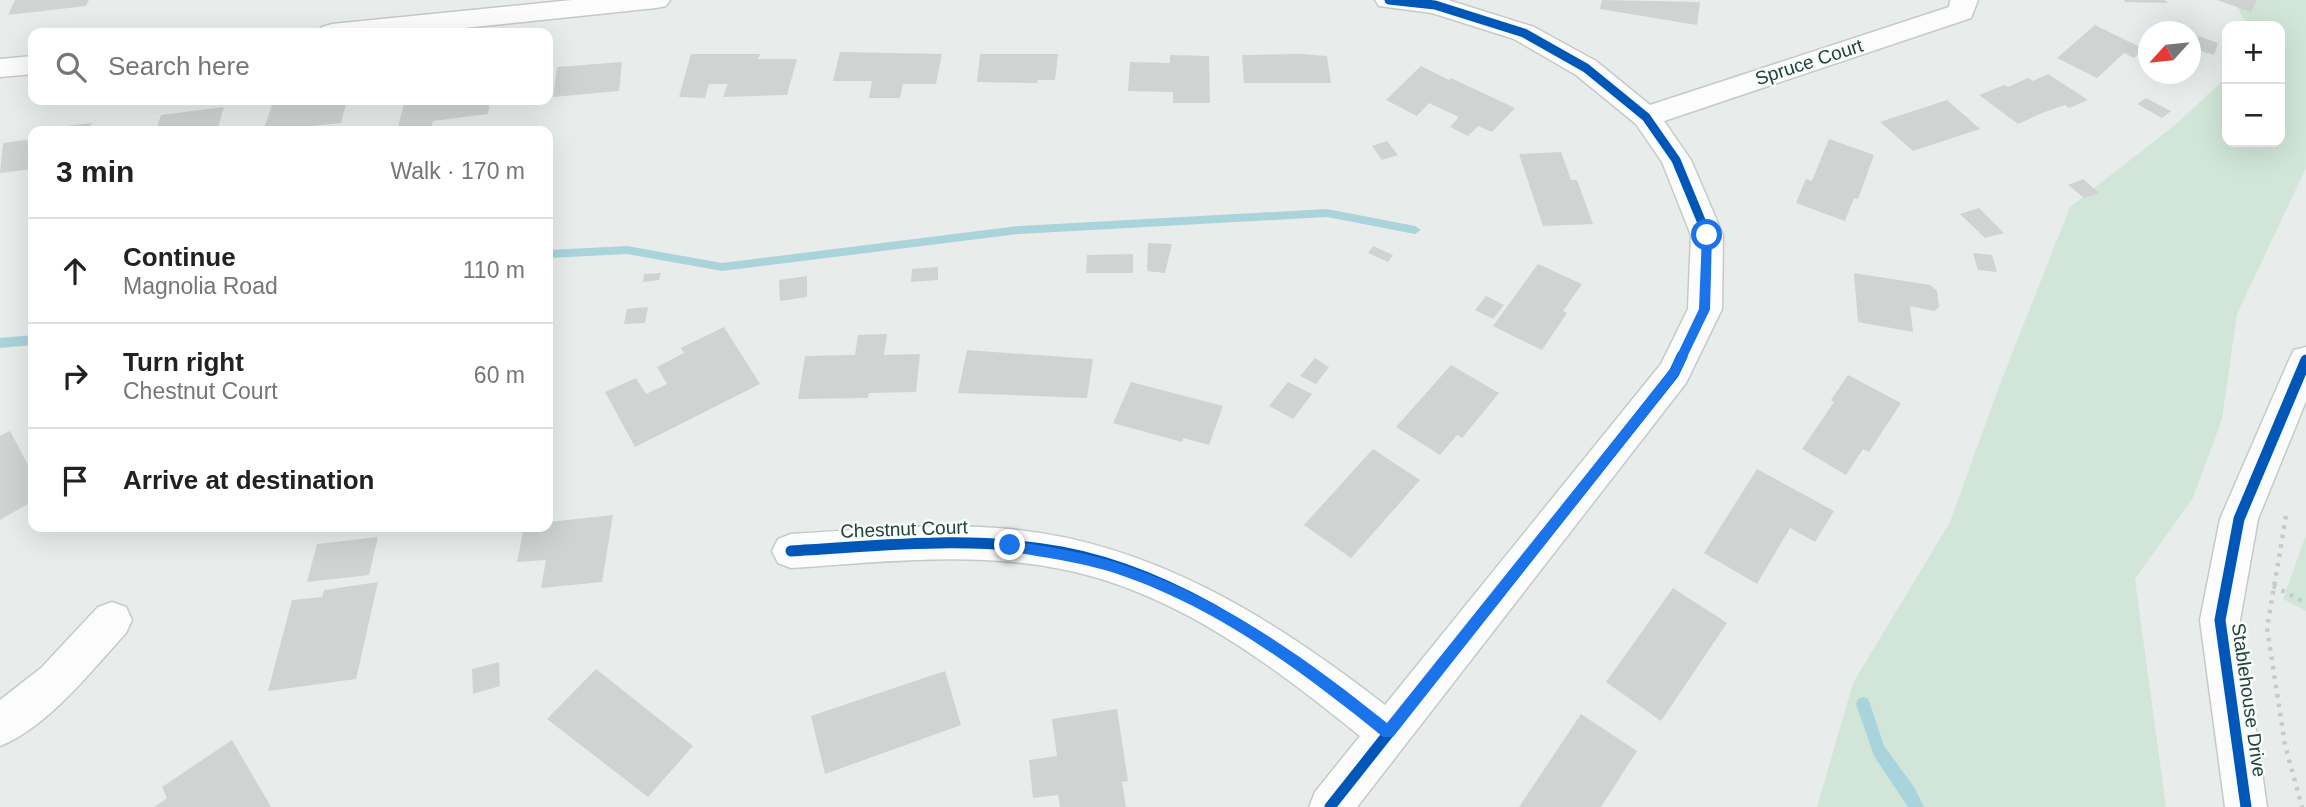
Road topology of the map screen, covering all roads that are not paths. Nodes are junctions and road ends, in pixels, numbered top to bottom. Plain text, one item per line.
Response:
1 (656, 0) edge
2 (1389, 0) edge
3 (1964, 0) edge
4 (381, 28) edge
5 (28, 65) edge
6 (0, 68) edge
7 (1646, 117) junction
8 (2306, 360) edge
9 (791, 551) dead end
10 (112, 620) dead end
11 (0, 726) edge
12 (1388, 732) junction
13 (1330, 807) edge
14 (2246, 807) edge

1 - 4 street
2 - 7 street
3 - 7 street, Spruce Court
5 - 6 street
7 - 12 street
8 - 14 street, Stablehouse Drive
9 - 12 street, Chestnut Court
10 - 11 street
12 - 13 street

